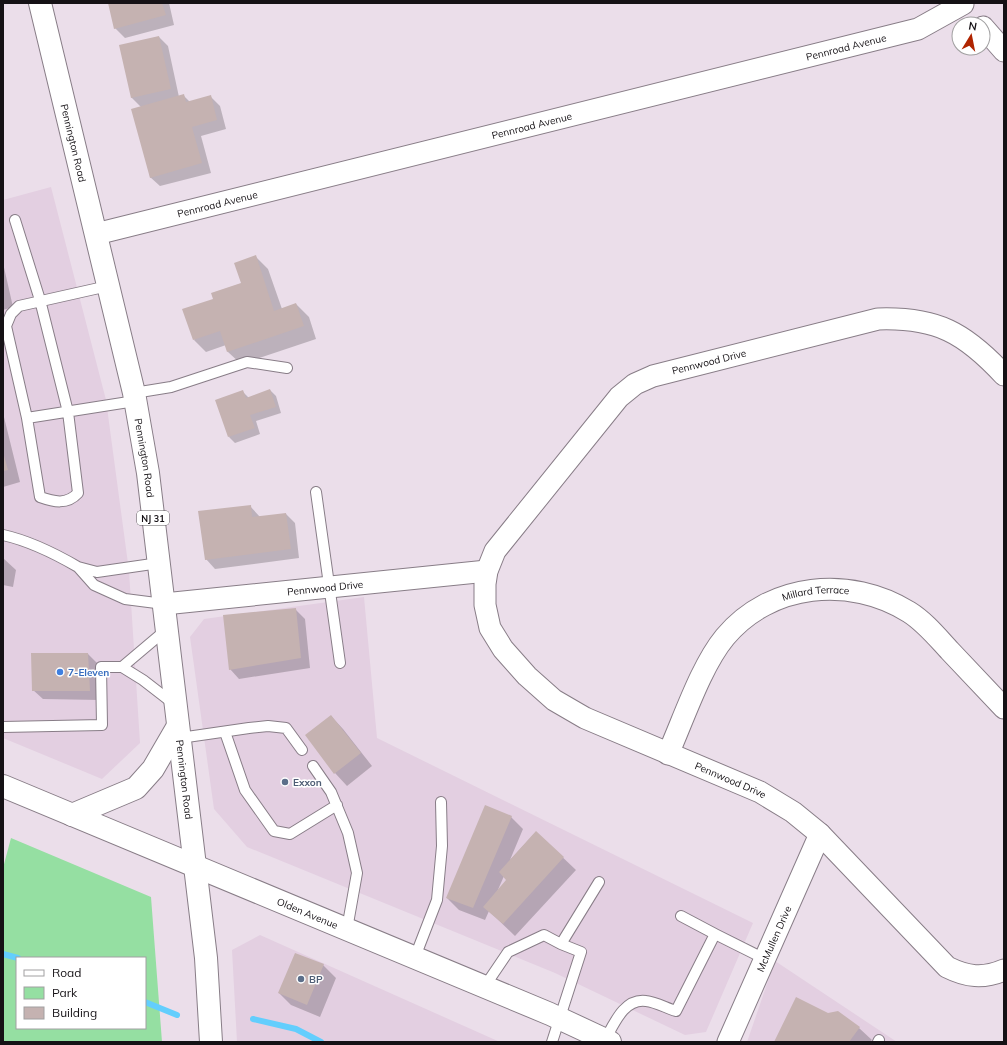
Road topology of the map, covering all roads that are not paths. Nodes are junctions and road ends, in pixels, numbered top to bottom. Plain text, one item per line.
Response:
1 (40, 3) edge
2 (963, 3) edge
3 (974, 16) edge
4 (991, 36) edge
5 (1004, 50) edge
6 (15, 220) dead end
7 (96, 234) junction
8 (108, 286) junction
9 (40, 300) junction
10 (7, 313) edge
11 (287, 368) dead end
12 (1004, 375) edge
13 (135, 397) junction
14 (68, 412) junction
15 (27, 418) junction
16 (316, 492) dead end
17 (3, 535) edge
18 (159, 562) junction
19 (78, 567) junction
20 (487, 571) junction
21 (329, 588) junction
22 (164, 604) junction
23 (167, 629) junction
24 (340, 663) dead end
25 (122, 667) junction
26 (1004, 708) edge
27 (178, 723) junction
28 (3, 727) edge
29 (225, 732) junction
30 (302, 750) dead end
31 (668, 754) junction
32 (313, 766) dead end
33 (3, 786) edge
34 (441, 802) dead end
35 (336, 805) junction
36 (72, 815) junction
37 (820, 834) junction
38 (195, 866) junction
39 (598, 882) dead end
40 (680, 916) dead end
41 (347, 929) junction
42 (715, 934) junction
43 (561, 944) junction
44 (415, 957) junction
45 (765, 959) junction
46 (1004, 970) edge
47 (485, 986) junction
48 (561, 1018) junction
49 (608, 1041) edge
50 (211, 1042) edge
51 (552, 1042) edge
52 (728, 1042) edge

1 - 7 main road, Pennington Road / NJ 31
2 - 3 street
2 - 7 street, Pennroad Avenue
4 - 5 street
6 - 9 lane
7 - 8 main road, Pennington Road / NJ 31
8 - 9 lane
8 - 13 main road, Pennington Road / NJ 31
9 - 10 lane
9 - 14 lane
10 - 15 lane
11 - 13 lane
12 - 20 street, Pennwood Drive
13 - 14 lane
13 - 18 main road, Pennington Road / NJ 31
14 - 15 lane
14 - 15 lane
16 - 21 lane
17 - 19 lane
18 - 19 lane
18 - 22 main road, Pennington Road / NJ 31
19 - 22 lane
20 - 21 street, Pennwood Drive
20 - 31 street, Pennwood Drive
21 - 22 street, Pennwood Drive
21 - 24 lane
22 - 23 main road, Pennington Road / NJ 31
23 - 25 lane
23 - 27 main road, Pennington Road / NJ 31
25 - 27 lane
25 - 28 lane
26 - 31 street, Millard Terrace
27 - 29 lane
27 - 36 main road
27 - 38 main road, Pennington Road / NJ 31
29 - 30 lane
29 - 35 lane
31 - 37 street, Pennwood Drive
32 - 35 lane
33 - 36 main road, Olden Avenue
34 - 44 lane
35 - 41 lane
36 - 38 main road, Olden Avenue
37 - 45 street, McMullen Drive
37 - 46 street, Pennwood Drive
38 - 41 main road, Olden Avenue
38 - 50 main road, Pennington Road / NJ 31
39 - 43 lane
40 - 42 lane
41 - 44 main road, Olden Avenue
42 - 45 lane
42 - 49 lane
43 - 47 lane
43 - 48 lane
44 - 47 main road, Olden Avenue
45 - 52 street, McMullen Drive
47 - 48 main road, Olden Avenue
48 - 49 main road, Olden Avenue
48 - 51 lane

